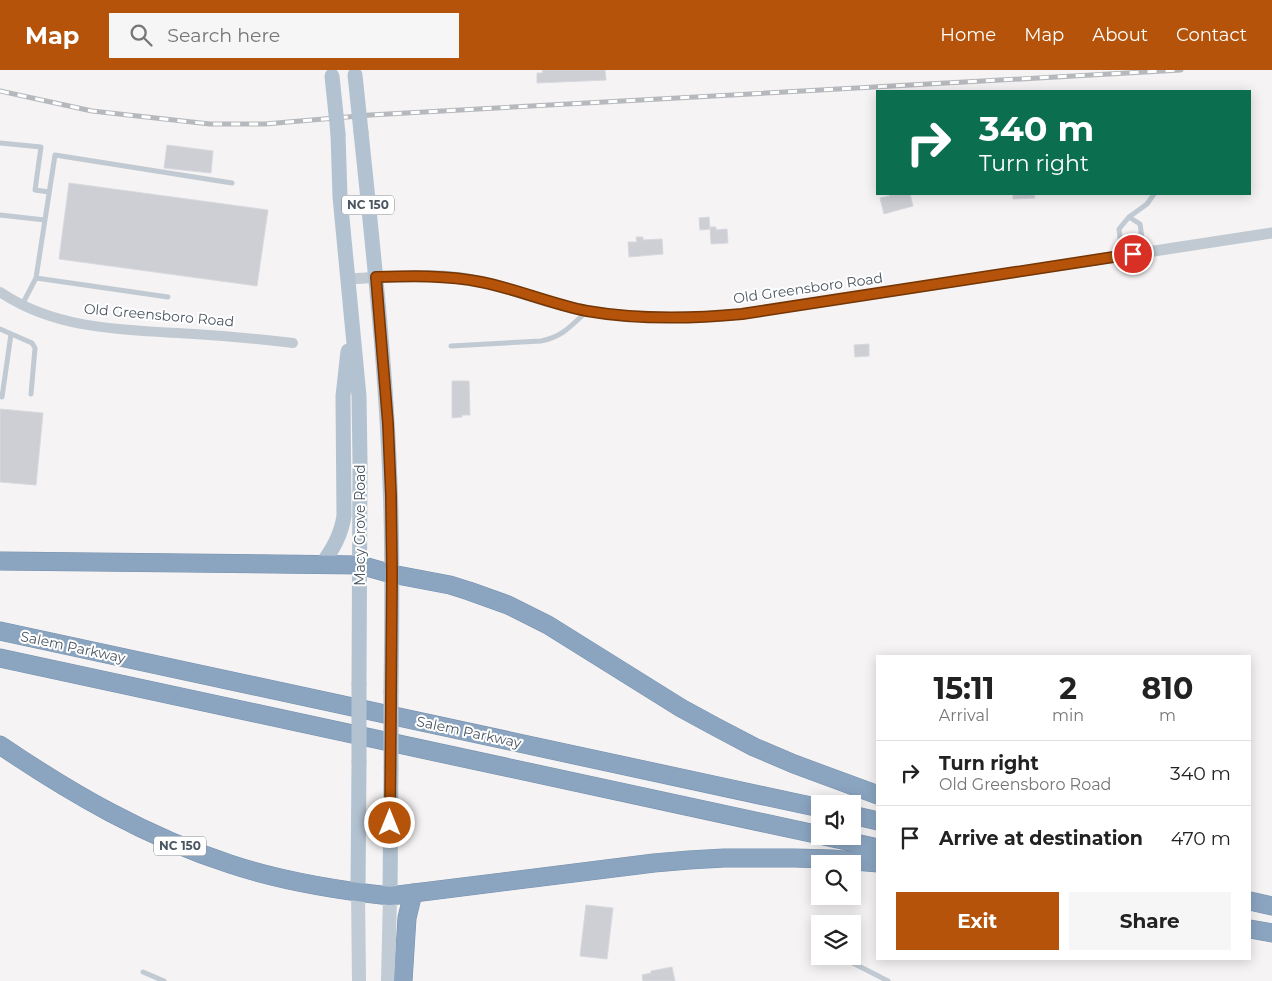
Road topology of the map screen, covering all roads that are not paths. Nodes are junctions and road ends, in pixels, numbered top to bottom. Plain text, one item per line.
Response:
1 (355, 72) edge
2 (332, 73) edge
3 (0, 143) edge
4 (232, 184) dead end
5 (49, 192) junction
6 (1153, 195) edge
7 (0, 216) edge
8 (1129, 217) junction
9 (45, 220) junction
10 (1272, 233) edge
11 (1144, 252) junction
12 (1122, 256) junction
13 (376, 277) junction
14 (36, 278) junction
15 (348, 279) junction
16 (0, 294) edge
17 (168, 297) dead end
18 (22, 305) junction
19 (587, 311) junction
20 (352, 317) junction
21 (0, 329) edge
22 (11, 334) junction
23 (293, 343) dead end
24 (451, 346) dead end
25 (31, 394) dead end
26 (2, 397) dead end
27 (0, 561) edge
28 (322, 564) junction
29 (360, 565) junction
30 (392, 574) junction
31 (0, 631) edge
32 (0, 658) edge
33 (0, 745) edge
34 (876, 794) edge
35 (811, 806) edge
36 (861, 817) edge
37 (876, 821) edge
38 (811, 834) edge
39 (861, 844) edge
40 (876, 848) edge
41 (876, 863) edge
42 (358, 892) junction
43 (413, 893) junction
44 (390, 896) junction
45 (1251, 901) edge
46 (1272, 906) edge
47 (1251, 929) edge
48 (1272, 933) edge
49 (857, 965) edge
50 (143, 972) dead end
51 (164, 981) edge
52 (359, 981) edge
53 (388, 981) edge
54 (403, 981) edge
55 (888, 981) edge

1 - 13 main road, NC 150, bridge
2 - 15 main road, Macy Grove Road / NC 150, bridge
3 - 5 lane
4 - 5 lane
5 - 9 lane
6 - 8 lane
7 - 9 lane
8 - 11 lane
8 - 12 lane
9 - 14 lane
10 - 11 street, Old Greensboro Road
11 - 12 street, Old Greensboro Road
12 - 19 street, Old Greensboro Road
13 - 15 street, Old Greensboro Road
13 - 19 street, Old Greensboro Road
13 - 30 main road, NC 150
14 - 17 lane
14 - 18 lane
15 - 20 main road, Macy Grove Road / NC 150
16 - 18 street, Old Greensboro Road
18 - 23 street, Old Greensboro Road
19 - 24 lane
20 - 28 main road, NC 150
20 - 29 main road, Macy Grove Road
21 - 22 lane
22 - 25 lane
22 - 26 lane
27 - 28 highway
28 - 29 highway
29 - 30 highway
29 - 42 main road, Macy Grove Road, bridge
30 - 34 highway
30 - 44 main road, NC 150, bridge
31 - 35 highway, Salem Parkway
32 - 38 highway, Salem Parkway
33 - 42 highway, NC 150
36 - 37 highway
39 - 40 highway, Salem Parkway
41 - 43 highway
42 - 44 highway, NC 150
42 - 52 main road, Macy Grove Road
43 - 44 highway
43 - 54 highway
44 - 53 main road
45 - 46 highway
47 - 48 highway
49 - 55 lane
50 - 51 lane

